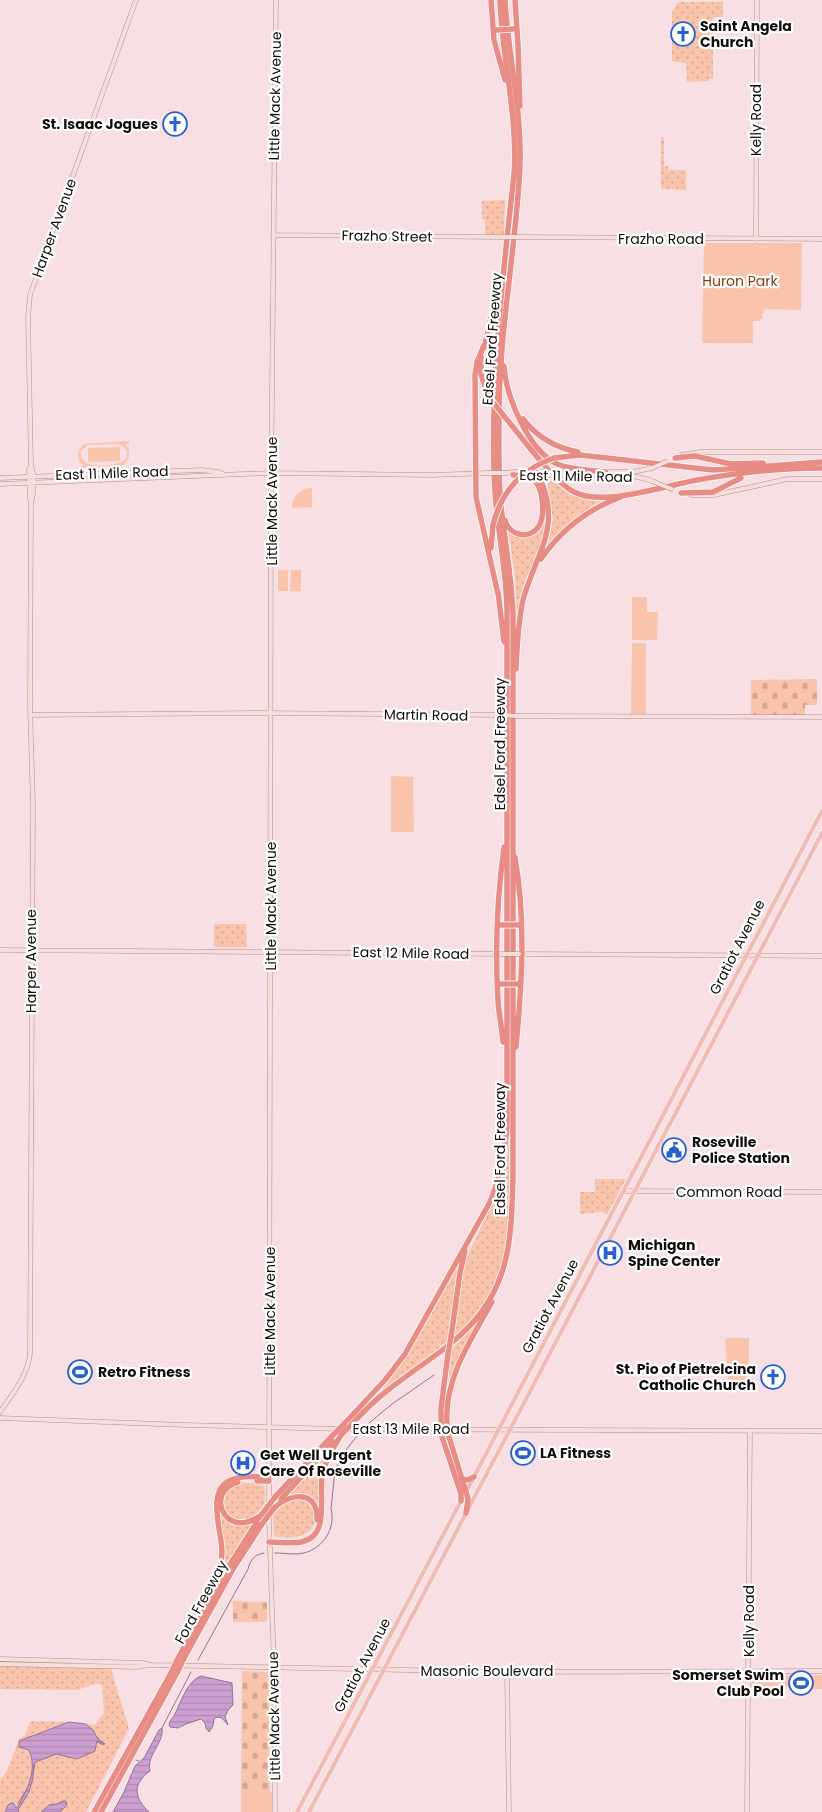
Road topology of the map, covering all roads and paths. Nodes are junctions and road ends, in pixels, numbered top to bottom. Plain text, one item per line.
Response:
1 (136, 0) edge
2 (276, 0) edge
3 (491, 0) edge
4 (500, 0) edge
5 (505, 0) edge
6 (515, 0) edge
7 (757, 0) edge
8 (515, 27) junction
9 (494, 29) junction
10 (515, 149) junction
11 (520, 165) junction
12 (273, 235) junction
13 (501, 237) joint
14 (756, 239) junction
15 (822, 239) edge
16 (505, 255) junction
17 (505, 319) junction
18 (484, 345) junction
19 (512, 403) junction
20 (822, 452) edge
21 (675, 458) junction
22 (624, 460) junction
23 (821, 466) edge
24 (784, 467) junction
25 (645, 470) junction
26 (139, 472) junction
27 (166, 472) junction
28 (606, 472) junction
29 (271, 473) junction
30 (475, 473) junction
31 (506, 473) junction
32 (542, 473) junction
33 (92, 474) junction
34 (223, 474) junction
35 (559, 474) junction
36 (513, 475) junction
37 (31, 476) junction
38 (47, 476) junction
39 (22, 477) junction
40 (166, 478) junction
41 (644, 478) junction
42 (139, 479) junction
43 (822, 479) edge
44 (92, 480) junction
45 (0, 481) edge
46 (46, 482) junction
47 (22, 483) junction
48 (31, 483) junction
49 (634, 493) junction
50 (681, 493) junction
51 (501, 507) junction
52 (528, 586) junction
53 (498, 594) junction
54 (508, 658) junction
55 (513, 708) junction
56 (271, 713) junction
57 (30, 715) junction
58 (822, 716) edge
59 (822, 811) edge
60 (507, 827) junction
61 (822, 833) edge
62 (512, 841) junction
63 (803, 846) junction
64 (811, 854) junction
65 (795, 862) junction
66 (802, 870) junction
67 (772, 905) junction
68 (780, 913) junction
69 (499, 926) junction
70 (520, 926) junction
71 (761, 926) junction
72 (770, 933) junction
73 (0, 950) edge
74 (31, 951) junction
75 (271, 952) junction
76 (500, 954) junction
77 (520, 954) junction
78 (746, 956) junction
79 (758, 956) junction
80 (822, 956) edge
81 (499, 983) junction
82 (520, 983) junction
83 (732, 983) junction
84 (740, 990) junction
85 (724, 998) junction
86 (731, 1006) junction
87 (693, 1056) junction
88 (701, 1064) junction
89 (506, 1072) junction
90 (685, 1072) junction
91 (694, 1079) junction
92 (512, 1112) junction
93 (658, 1125) junction
94 (666, 1132) junction
95 (648, 1143) junction
96 (657, 1150) junction
97 (624, 1190) junction
98 (636, 1191) junction
99 (822, 1192) edge
100 (604, 1228) junction
101 (511, 1231) junction
102 (613, 1235) junction
103 (468, 1242) junction
104 (593, 1250) junction
105 (601, 1258) junction
106 (571, 1291) junction
107 (580, 1298) junction
108 (557, 1318) junction
109 (565, 1326) junction
110 (532, 1366) junction
111 (540, 1373) junction
112 (518, 1392) junction
113 (527, 1398) junction
114 (0, 1412) edge
115 (0, 1418) edge
116 (444, 1423) junction
117 (344, 1424) joint
118 (352, 1424) joint
119 (270, 1427) junction
120 (499, 1429) junction
121 (512, 1429) junction
122 (750, 1431) junction
123 (822, 1431) edge
124 (341, 1435) junction
125 (446, 1437) junction
126 (486, 1453) junction
127 (495, 1459) junction
128 (479, 1468) junction
129 (487, 1474) junction
130 (474, 1477) junction
131 (461, 1478) junction
132 (269, 1479) junction
133 (466, 1492) junction
134 (461, 1501) junction
135 (275, 1507) junction
136 (466, 1513) junction
137 (262, 1514) junction
138 (269, 1540) junction
139 (418, 1582) junction
140 (213, 1594) junction
141 (414, 1612) junction
142 (396, 1624) junction
143 (405, 1630) junction
144 (0, 1659) edge
145 (30, 1660) junction
146 (64, 1660) junction
147 (180, 1660) junction
148 (115, 1662) junction
149 (0, 1664) edge
150 (33, 1665) junction
151 (61, 1665) junction
152 (135, 1665) junction
153 (99, 1666) junction
154 (274, 1667) junction
155 (373, 1669) junction
156 (384, 1670) junction
157 (175, 1671) junction
158 (748, 1671) junction
159 (822, 1671) edge
160 (508, 1672) junction
161 (358, 1696) junction
162 (366, 1705) junction
163 (351, 1710) junction
164 (359, 1717) junction
165 (325, 1760) junction
166 (332, 1769) junction
167 (316, 1776) junction
168 (324, 1784) junction
169 (94, 1812) edge
170 (101, 1812) edge
171 (275, 1812) edge
172 (297, 1812) edge
173 (309, 1812) edge
174 (509, 1812) edge
175 (747, 1812) edge

1 - 37 main road, Harper Avenue
2 - 12 main road, Little Mack Avenue
3 - 9 highway
4 - 10 highway, Edsel Ford Freeway
5 - 11 highway, Edsel Ford Freeway
6 - 8 highway
7 - 14 main road, Kelly Road
8 - 9 highway, bridge
8 - 11 highway
9 - 10 highway
10 - 16 highway, Edsel Ford Freeway
11 - 17 highway, Edsel Ford Freeway
12 - 13 main road, Frazho Street
12 - 29 main road, Little Mack Avenue
13 - 14 main road, Frazho Road, bridge
14 - 15 main road, Frazho Road
16 - 18 highway
16 - 54 highway, Edsel Ford Freeway
17 - 19 highway
17 - 51 highway, Edsel Ford Freeway
18 - 30 highway
18 - 49 highway, bridge
19 - 22 highway
19 - 28 highway
20 - 21 main road, East 11 Mile Road
21 - 24 highway
21 - 25 main road, East 11 Mile Road, bridge
22 - 24 highway
22 - 53 highway, bridge
23 - 24 highway
24 - 49 highway
24 - 50 highway
25 - 28 main road, East 11 Mile Road
25 - 41 main road
26 - 27 main road, East 11 Mile Road
26 - 33 main road, East 11 Mile Road
26 - 42 main road
27 - 34 main road, East 11 Mile Road
27 - 40 main road
28 - 35 main road, East 11 Mile Road
29 - 30 main road, East 11 Mile Road
29 - 34 main road, East 11 Mile Road
29 - 56 main road, Little Mack Avenue
30 - 31 main road, East 11 Mile Road, bridge
30 - 53 highway
31 - 32 main road, East 11 Mile Road
31 - 36 main road, East 11 Mile Road
32 - 35 main road, East 11 Mile Road, bridge
32 - 36 main road, East 11 Mile Road
32 - 52 highway
33 - 38 main road, East 11 Mile Road
33 - 44 main road
34 - 40 main road, East 11 Mile Road
35 - 41 main road, East 11 Mile Road
36 - 51 highway
37 - 38 main road, East 11 Mile Road
37 - 39 main road, East 11 Mile Road
37 - 48 main road, Harper Avenue
38 - 46 main road
39 - 45 main road, East 11 Mile Road
39 - 47 main road
40 - 42 main road, East 11 Mile Road
41 - 50 main road, East 11 Mile Road, bridge
42 - 44 main road, East 11 Mile Road
43 - 50 main road, East 11 Mile Road
44 - 46 main road, East 11 Mile Road
45 - 47 main road, East 11 Mile Road
46 - 48 main road, East 11 Mile Road
47 - 48 main road, East 11 Mile Road
48 - 57 main road, Harper Avenue
49 - 52 highway
51 - 55 highway, Edsel Ford Freeway
52 - 55 highway
53 - 54 highway
54 - 60 highway, Edsel Ford Freeway
55 - 62 highway, Edsel Ford Freeway
56 - 57 main road, Martin Road
56 - 58 main road, Martin Road, bridge
56 - 75 main road, Little Mack Avenue
57 - 74 main road, Harper Avenue
59 - 63 main road, Gratiot Avenue
60 - 69 highway
60 - 89 highway, Edsel Ford Freeway
61 - 64 main road, Gratiot Avenue
62 - 70 highway
62 - 92 highway, Edsel Ford Freeway
63 - 64 main road
63 - 65 main road, Gratiot Avenue
64 - 66 main road, Gratiot Avenue
65 - 66 main road
65 - 67 main road, Gratiot Avenue
66 - 68 main road, Gratiot Avenue
67 - 68 main road
67 - 71 main road, Gratiot Avenue
68 - 72 main road, Gratiot Avenue
69 - 70 highway, bridge
69 - 76 highway
70 - 77 highway
71 - 72 main road
71 - 78 main road, Gratiot Avenue
72 - 79 main road, Gratiot Avenue
73 - 74 main road, East 12 Mile Road
74 - 75 main road, East 12 Mile Road
74 - 114 main road, Harper Avenue
75 - 76 main road, East 12 Mile Road
75 - 119 main road, Little Mack Avenue
76 - 77 main road, East 12 Mile Road, bridge
76 - 81 highway
77 - 78 main road, East 12 Mile Road
77 - 82 highway
78 - 79 main road, East 12 Mile Road
78 - 83 main road, Gratiot Avenue
79 - 80 main road, East 12 Mile Road
79 - 84 main road, Gratiot Avenue
81 - 82 highway, bridge
81 - 89 highway
82 - 92 highway
83 - 84 main road
83 - 85 main road, Gratiot Avenue
84 - 86 main road, Gratiot Avenue
85 - 86 main road
85 - 87 main road, Gratiot Avenue
86 - 88 main road, Gratiot Avenue
87 - 88 main road
87 - 90 main road, Gratiot Avenue
88 - 91 main road, Gratiot Avenue
89 - 103 highway, Edsel Ford Freeway
90 - 91 main road
90 - 93 main road, Gratiot Avenue
91 - 94 main road, Gratiot Avenue
92 - 101 highway, Edsel Ford Freeway
93 - 94 main road
93 - 95 main road, Gratiot Avenue
94 - 96 main road, Gratiot Avenue
95 - 96 main road
95 - 97 main road, Gratiot Avenue
96 - 98 main road, Gratiot Avenue
97 - 98 main road, Common Road
97 - 100 main road, Gratiot Avenue
98 - 99 main road, Common Road
98 - 102 main road, Gratiot Avenue
100 - 102 main road
100 - 104 main road, Gratiot Avenue
101 - 116 highway
101 - 118 highway, Edsel Ford Freeway
102 - 105 main road, Gratiot Avenue
103 - 116 highway, bridge
103 - 117 highway, Edsel Ford Freeway
104 - 105 main road
104 - 106 main road, Gratiot Avenue
105 - 107 main road, Gratiot Avenue
106 - 107 main road
106 - 108 main road, Gratiot Avenue
107 - 109 main road, Gratiot Avenue
108 - 109 main road
108 - 110 main road, Gratiot Avenue
109 - 111 main road, Gratiot Avenue
110 - 111 main road
110 - 112 main road, Gratiot Avenue
111 - 113 main road, Gratiot Avenue
112 - 113 main road
112 - 120 main road, Gratiot Avenue
113 - 121 main road, Gratiot Avenue
115 - 119 main road, East 13 Mile Road
116 - 125 highway, bridge
117 - 137 highway, Ford Freeway, bridge
118 - 124 highway, Ford Freeway, bridge
119 - 120 main road, East 13 Mile Road
119 - 132 main road, Little Mack Avenue
120 - 121 main road, East 13 Mile Road
120 - 126 main road, Gratiot Avenue
121 - 122 main road, East 13 Mile Road
121 - 127 main road, Gratiot Avenue
122 - 123 main road, East 13 Mile Road
122 - 158 main road, Kelly Road
124 - 135 highway, Ford Freeway
124 - 138 highway
125 - 131 highway
125 - 134 highway
126 - 127 main road
126 - 128 main road, Gratiot Avenue
127 - 129 main road, Gratiot Avenue
128 - 129 main road
128 - 130 main road, Gratiot Avenue
129 - 136 main road, Gratiot Avenue
130 - 131 highway
130 - 133 main road, Gratiot Avenue
131 - 133 highway
132 - 137 highway
132 - 138 main road, Little Mack Avenue
132 - 140 highway
133 - 134 main road, Gratiot Avenue
133 - 136 highway
134 - 139 main road, Gratiot Avenue
135 - 138 highway
135 - 147 highway, Ford Freeway, bridge
136 - 141 main road, Gratiot Avenue
137 - 140 highway, Ford Freeway
138 - 154 main road, Little Mack Avenue
139 - 141 main road
139 - 142 main road, Gratiot Avenue
140 - 147 highway, Ford Freeway
141 - 143 main road, Gratiot Avenue
142 - 143 main road
142 - 155 main road, Gratiot Avenue
143 - 156 main road, Gratiot Avenue
144 - 145 main road, Masonic Boulevard
145 - 146 main road, Masonic Boulevard
145 - 150 main road
146 - 148 main road, Masonic Boulevard
146 - 151 main road
147 - 157 highway, Ford Freeway, bridge
148 - 152 main road, Masonic Boulevard
148 - 153 main road
149 - 150 main road, Masonic Boulevard
150 - 151 main road, Masonic Boulevard
151 - 153 main road, Masonic Boulevard
152 - 153 main road, Masonic Boulevard
152 - 154 main road, Masonic Boulevard
154 - 155 main road, Masonic Boulevard
154 - 171 main road, Little Mack Avenue
155 - 156 main road, Masonic Boulevard
155 - 161 main road, Gratiot Avenue
156 - 160 main road, Masonic Boulevard
156 - 162 main road, Gratiot Avenue
157 - 169 highway, Ford Freeway
157 - 170 highway, Ford Freeway
158 - 159 main road, Masonic Boulevard
158 - 160 main road, Masonic Boulevard
158 - 175 main road, Kelly Road
160 - 174 main road
161 - 162 main road
161 - 163 main road, Gratiot Avenue
162 - 164 main road, Gratiot Avenue
163 - 164 main road
163 - 165 main road, Gratiot Avenue
164 - 166 main road, Gratiot Avenue
165 - 166 main road
165 - 167 main road, Gratiot Avenue
166 - 168 main road, Gratiot Avenue
167 - 168 main road
167 - 172 main road, Gratiot Avenue
168 - 173 main road, Gratiot Avenue

